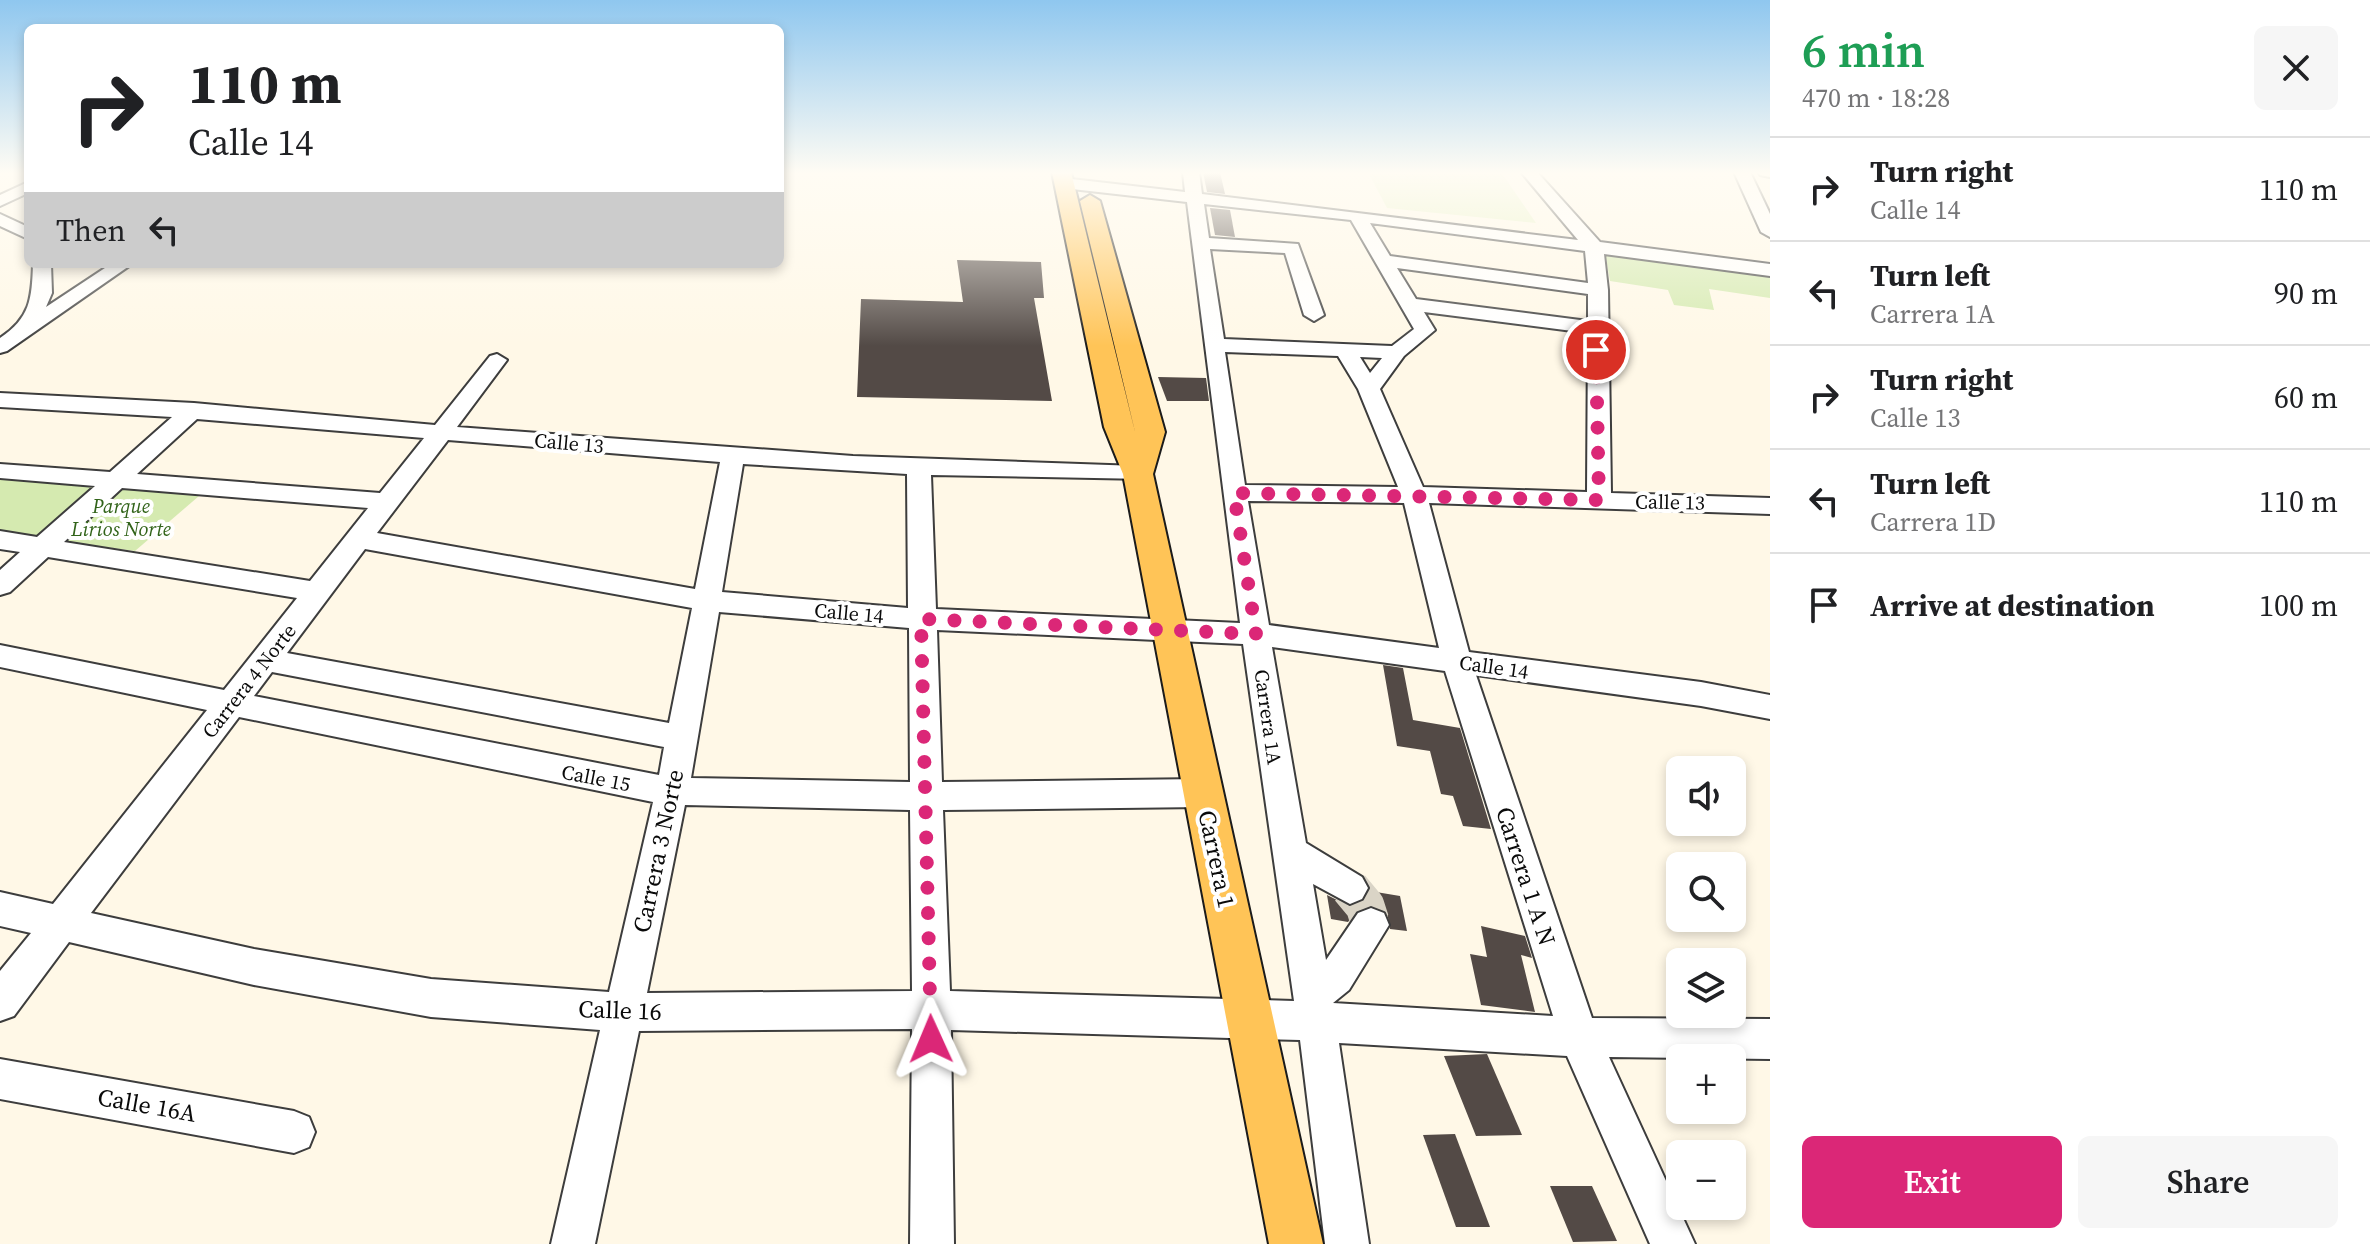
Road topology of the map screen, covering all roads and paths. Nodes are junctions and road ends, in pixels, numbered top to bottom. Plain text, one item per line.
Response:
1 (1081, 230) edge
2 (1090, 230) edge
3 (1201, 230) edge
4 (1365, 230) edge
5 (1464, 230) edge
6 (1579, 230) edge
7 (1202, 243) junction
8 (1594, 247) junction
9 (1383, 261) junction
10 (42, 268) edge
11 (117, 268) edge
12 (1770, 270) edge
13 (1598, 290) junction
14 (1410, 304) junction
15 (1314, 315) dead end
16 (29, 327) junction
17 (1596, 328) junction
18 (1099, 343) junction
19 (1128, 343) junction
20 (1213, 345) junction
21 (0, 347) edge
22 (1345, 350) junction
23 (1397, 352) junction
24 (497, 360) dead end
25 (1369, 389) junction
26 (0, 400) edge
27 (194, 410) junction
28 (443, 432) junction
29 (733, 456) junction
30 (919, 465) junction
31 (0, 471) edge
32 (1138, 474) junction
33 (118, 479) junction
34 (1234, 493) junction
35 (1414, 495) junction
36 (1599, 500) junction
37 (388, 502) junction
38 (1770, 506) edge
39 (359, 539) junction
40 (0, 540) edge
41 (41, 548) junction
42 (0, 585) edge
43 (318, 592) junction
44 (708, 601) junction
45 (921, 619) junction
46 (1170, 631) junction
47 (1256, 634) junction
48 (0, 656) edge
49 (265, 660) junction
50 (1457, 662) junction
51 (231, 703) junction
52 (1770, 707) edge
53 (682, 738) junction
54 (672, 791) junction
55 (1203, 793) junction
56 (925, 796) junction
57 (1289, 851) junction
58 (1350, 888) tunnel mouth
59 (0, 909) edge
60 (60, 923) junction
61 (1371, 925) dead end
62 (0, 1002) edge
63 (931, 1010) junction
64 (1315, 1010) junction
65 (623, 1012) junction
66 (1250, 1018) junction
67 (1579, 1037) junction
68 (1770, 1039) edge
69 (0, 1079) edge
70 (294, 1132) dead end
71 (573, 1244) edge
72 (932, 1244) edge
73 (1296, 1244) edge
74 (1347, 1244) edge
75 (1673, 1244) edge

1 - 18 main road, Carrera 1
2 - 19 main road, Carrera 1
3 - 7 street, Carrera 1A
4 - 9 street
5 - 8 street
6 - 8 street
7 - 15 street
7 - 20 street, Carrera 1A
8 - 12 street
8 - 13 street
9 - 13 street
9 - 14 street
10 - 16 street
11 - 16 street
13 - 17 street
14 - 17 street
14 - 23 street
16 - 21 street
17 - 36 street
18 - 19 main road
18 - 32 main road, Carrera 1
19 - 32 main road, Carrera 1
20 - 22 street
20 - 34 street, Carrera 1A
22 - 23 street
22 - 25 street, Carrera 1 A N
23 - 25 street
24 - 28 street, Carrera 4 Norte
25 - 35 street, Carrera 1 A N
26 - 27 street, Calle 13
27 - 28 street, Calle 13
27 - 33 street
28 - 29 street, Calle 13
28 - 37 street, Carrera 4 Norte
29 - 30 street, Calle 13
29 - 44 street, Carrera 3 Norte
30 - 32 street, Calle 13
30 - 45 street
31 - 33 street
32 - 46 main road, Carrera 1
33 - 37 street
33 - 41 street
34 - 35 street, Calle 13
34 - 47 street, Carrera 1A
35 - 36 street, Calle 13
35 - 50 street, Carrera 1 A N
36 - 38 street, Calle 13
37 - 39 street, Carrera 4 Norte
39 - 43 street, Carrera 4 Norte
39 - 44 street, Calle 14
40 - 41 street
41 - 42 street
41 - 43 street
43 - 49 street, Carrera 4 Norte
44 - 45 street, Calle 14
44 - 53 street, Carrera 3 Norte
45 - 46 street, Calle 14
45 - 56 street
46 - 47 street, Calle 14
46 - 55 main road, Carrera 1
47 - 50 street, Calle 14
47 - 57 street, Carrera 1A
48 - 51 street, Calle 15
49 - 51 street, Carrera 4 Norte
49 - 53 street
50 - 52 street, Calle 14
50 - 67 street, Carrera 1 A N
51 - 54 street, Calle 15
51 - 60 street, Carrera 4 Norte
53 - 54 street, Carrera 3 Norte
54 - 56 street, Calle 15
54 - 65 street, Carrera 3 Norte
55 - 56 street, Calle 15
55 - 66 main road, Carrera 1
56 - 63 street
57 - 58 street
57 - 64 street, Carrera 1A
59 - 60 street, Calle 16
60 - 62 street, Carrera 4 Norte
60 - 65 street, Calle 16
61 - 64 street
63 - 65 street, Calle 16
63 - 66 street, Calle 16
63 - 72 street
64 - 66 street, Calle 16
64 - 67 street, Calle 16
64 - 74 street
65 - 71 street, Carrera 3 Norte
66 - 73 main road, Carrera 1
67 - 68 street
67 - 75 street, Carrera 1 A N
69 - 70 street, Calle 16A

